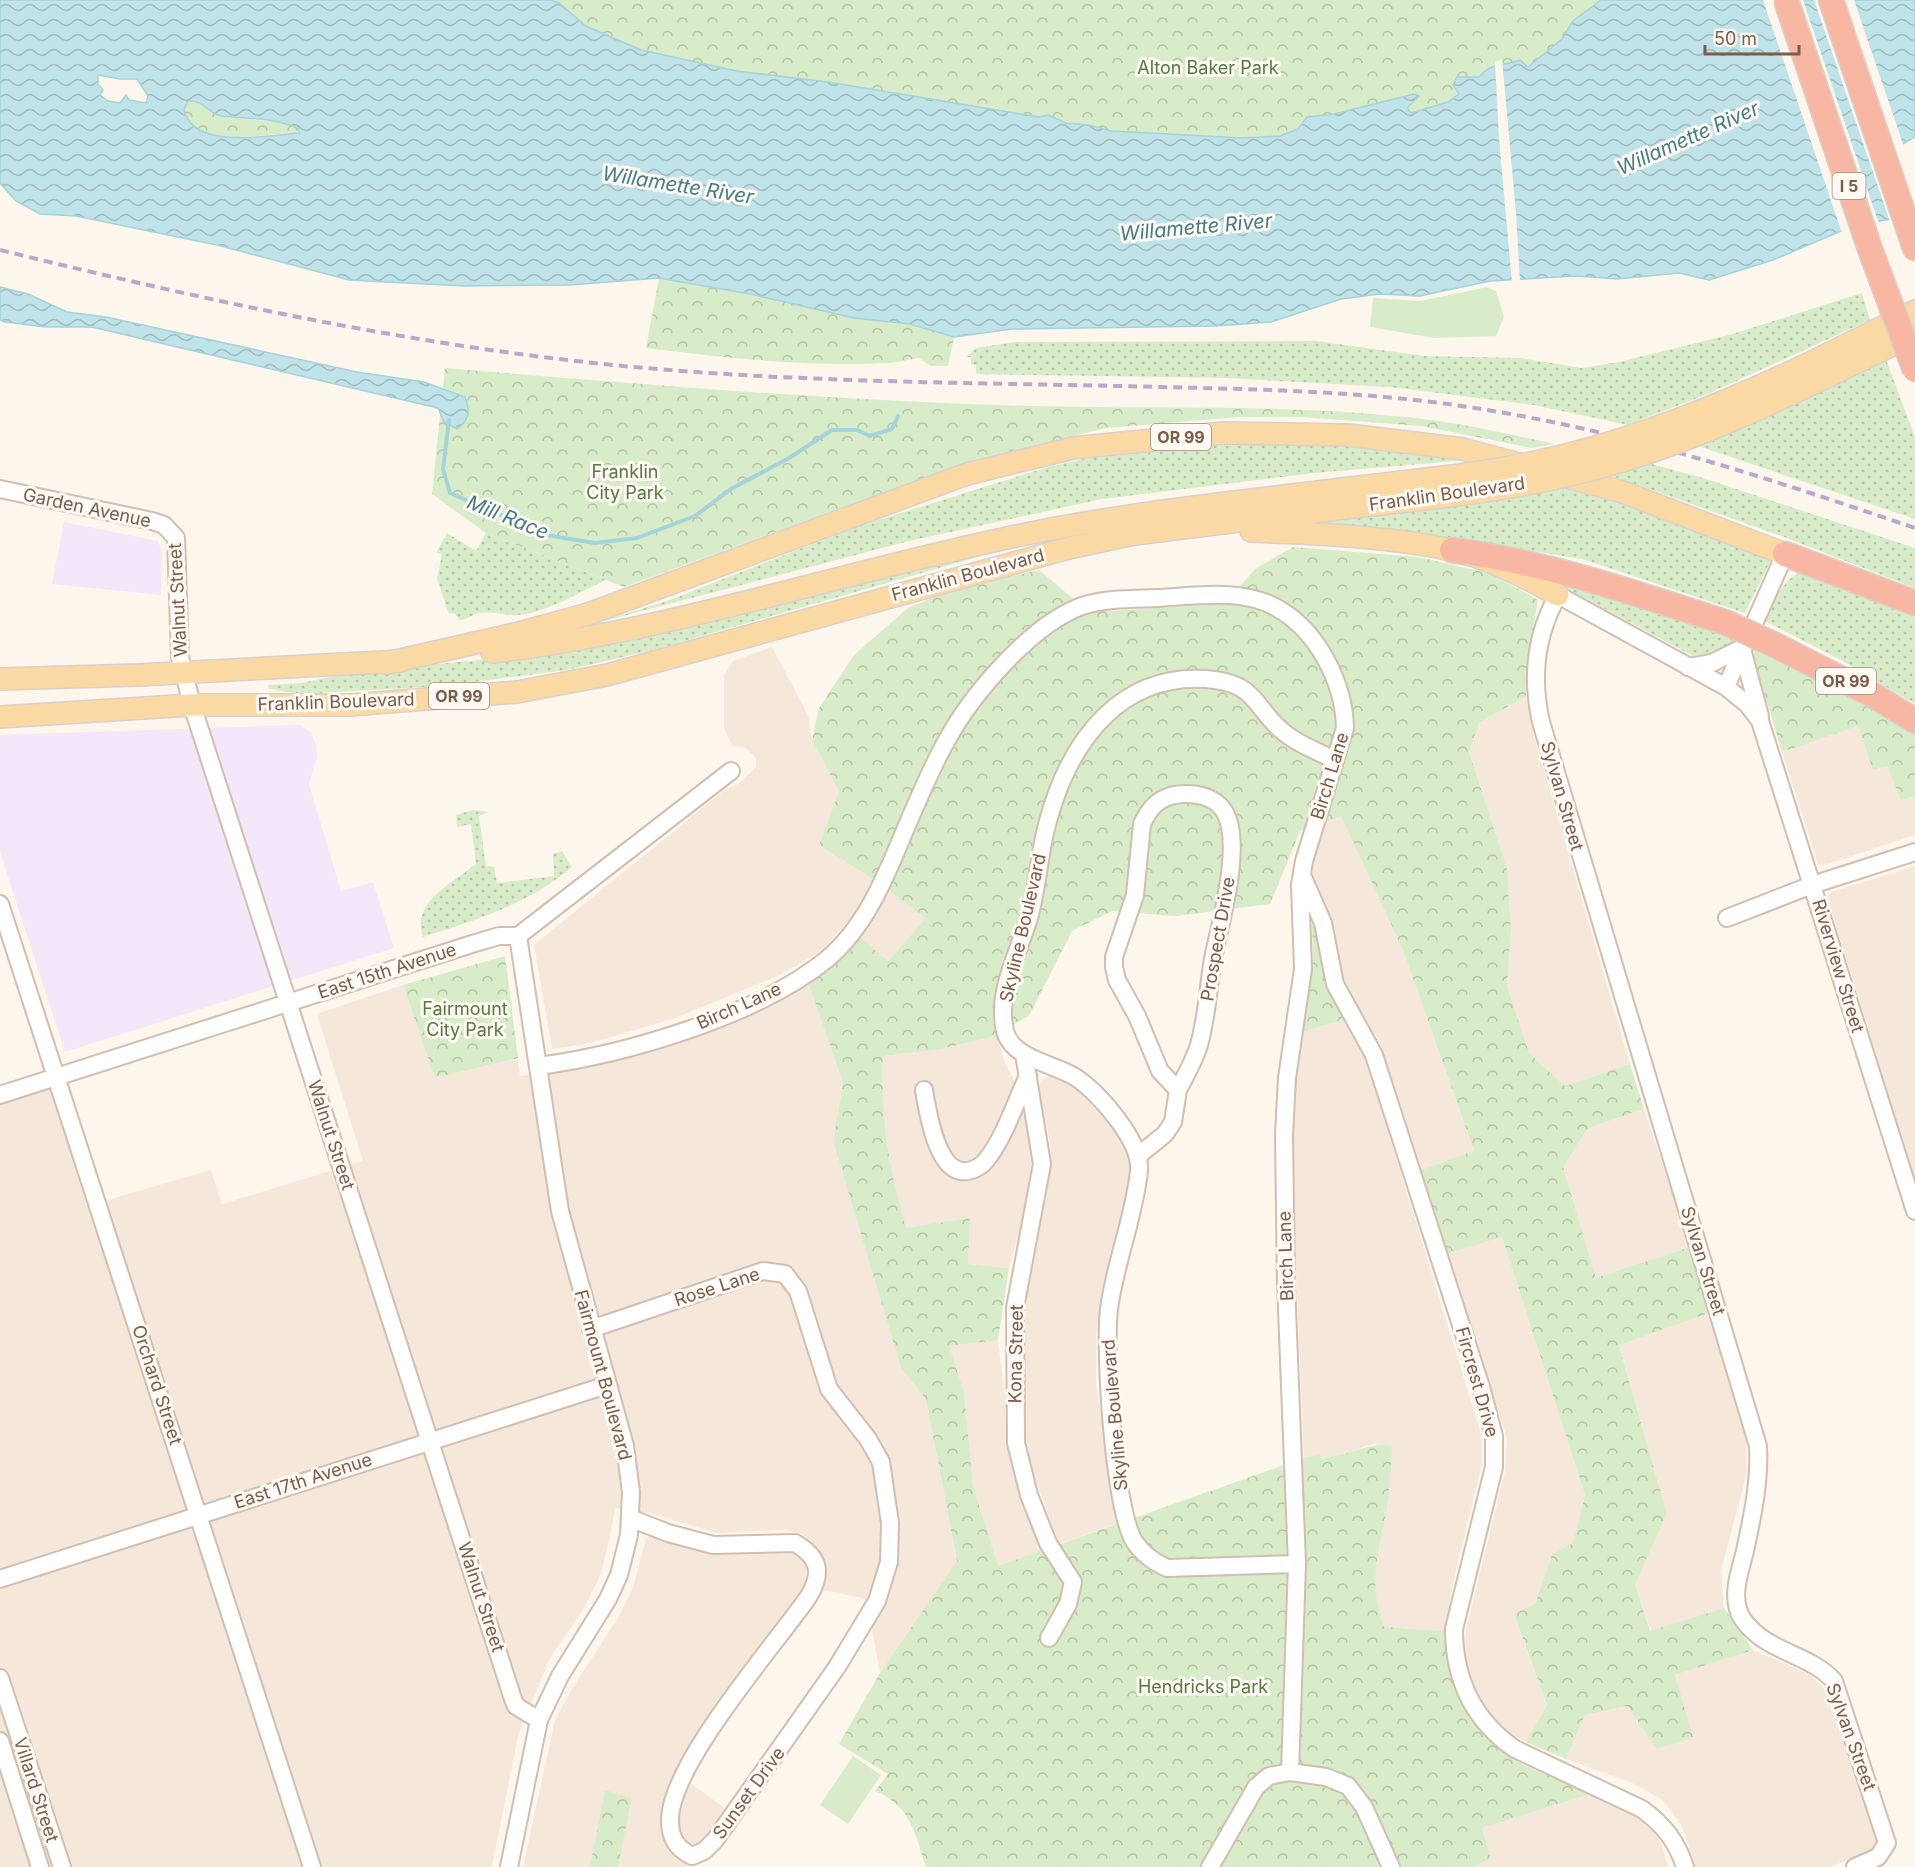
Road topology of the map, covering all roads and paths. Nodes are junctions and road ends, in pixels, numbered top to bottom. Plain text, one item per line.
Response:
1 (1786, 0) edge
2 (1831, 0) edge
3 (1915, 248) edge
4 (1915, 311) edge
5 (1915, 334) edge
6 (1915, 370) edge
7 (1810, 374) junction
8 (0, 489) edge
9 (1319, 502) junction
10 (1199, 528) junction
11 (173, 532) joint
12 (1452, 550) junction
13 (1785, 554) junction
14 (1558, 594) junction
15 (1915, 603) edge
16 (1742, 648) junction
17 (387, 663) junction
18 (1689, 667) junction
19 (183, 672) junction
20 (138, 675) junction
21 (0, 679) edge
22 (1726, 687) junction
23 (0, 688) edge
24 (192, 705) junction
25 (0, 717) edge
26 (1760, 721) junction
27 (1915, 721) edge
28 (1335, 760) junction
29 (731, 771) dead end
30 (1915, 852) edge
31 (1302, 875) junction
32 (1812, 885) junction
33 (0, 904) edge
34 (1727, 918) dead end
35 (518, 936) junction
36 (289, 1002) junction
37 (1024, 1054) junction
38 (539, 1066) junction
39 (1028, 1076) junction
40 (57, 1077) junction
41 (924, 1090) dead end
42 (1178, 1090) junction
43 (0, 1095) edge
44 (1139, 1155) junction
45 (1915, 1211) edge
46 (591, 1329) junction
47 (822, 1363) joint
48 (607, 1385) junction
49 (430, 1440) junction
50 (199, 1515) junction
51 (630, 1518) junction
52 (1297, 1564) junction
53 (0, 1579) edge
54 (1049, 1638) dead end
55 (0, 1678) edge
56 (539, 1720) junction
57 (0, 1741) edge
58 (1290, 1772) junction
59 (692, 1862) edge
60 (40, 1867) edge
61 (62, 1867) edge
62 (312, 1867) edge
63 (509, 1867) edge
64 (1210, 1867) edge
65 (1391, 1867) edge
66 (1685, 1867) edge
67 (1855, 1867) edge

1 - 6 highway, I 5, bridge
2 - 3 highway, I 5
4 - 7 main road, Franklin Boulevard
5 - 7 main road, Franklin Boulevard
7 - 9 main road, Franklin Boulevard, bridge
8 - 11 street, Garden Avenue
9 - 10 main road, Franklin Boulevard
9 - 17 main road, Franklin Boulevard
10 - 12 main road, OR 99
10 - 24 main road, Franklin Boulevard / OR 99
11 - 19 street, Walnut Street
12 - 14 main road
12 - 27 highway, OR 99, bridge
13 - 15 highway, OR 99
13 - 16 street
13 - 17 main road, OR 99
14 - 18 street, Riverview Street
14 - 67 street, Sylvan Street
16 - 18 street
16 - 22 street
16 - 26 street, Riverview Street
17 - 19 main road, Franklin Boulevard / OR 99
18 - 22 street, Riverview Street
19 - 20 main road, Franklin Boulevard / OR 99
19 - 24 street, Walnut Street
20 - 21 main road, Franklin Boulevard / OR 99
20 - 23 main road
22 - 26 street, Riverview Street
24 - 25 main road, Franklin Boulevard / OR 99
24 - 36 street, Walnut Street
26 - 32 street, Riverview Street
28 - 31 street, Birch Lane
28 - 37 street, Skyline Boulevard
28 - 38 street, Birch Lane
29 - 35 street
30 - 32 street
31 - 52 street, Birch Lane
31 - 66 street, Fircrest Drive
32 - 34 street
32 - 45 street, Riverview Street
33 - 40 street, Orchard Street
35 - 36 street, East 15th Avenue
35 - 38 street, Fairmount Boulevard
36 - 40 street, East 15th Avenue
36 - 49 street, Walnut Street
37 - 39 street, Kona Street
37 - 44 street, Skyline Boulevard
38 - 46 street, Fairmount Boulevard
39 - 41 street
39 - 54 street, Kona Street
40 - 43 street, East 15th Avenue
40 - 50 street, Orchard Street
42 - 42 street, Prospect Drive
42 - 44 street, Prospect Drive
44 - 52 street, Skyline Boulevard
46 - 47 street, Rose Lane
46 - 48 street, Fairmount Boulevard
47 - 59 street, Sunset Drive
48 - 49 street, East 17th Avenue
48 - 51 street, Fairmount Boulevard
49 - 50 street, East 17th Avenue
49 - 56 street, Walnut Street
50 - 53 street, East 17th Avenue
50 - 62 street, Orchard Street
51 - 56 street, Fairmount Boulevard
51 - 59 street, Sunset Drive
52 - 58 street, Birch Lane
55 - 61 street, Villard Street
56 - 63 street, Fairmount Boulevard
57 - 60 street, Villard Street
58 - 64 street
58 - 65 street

